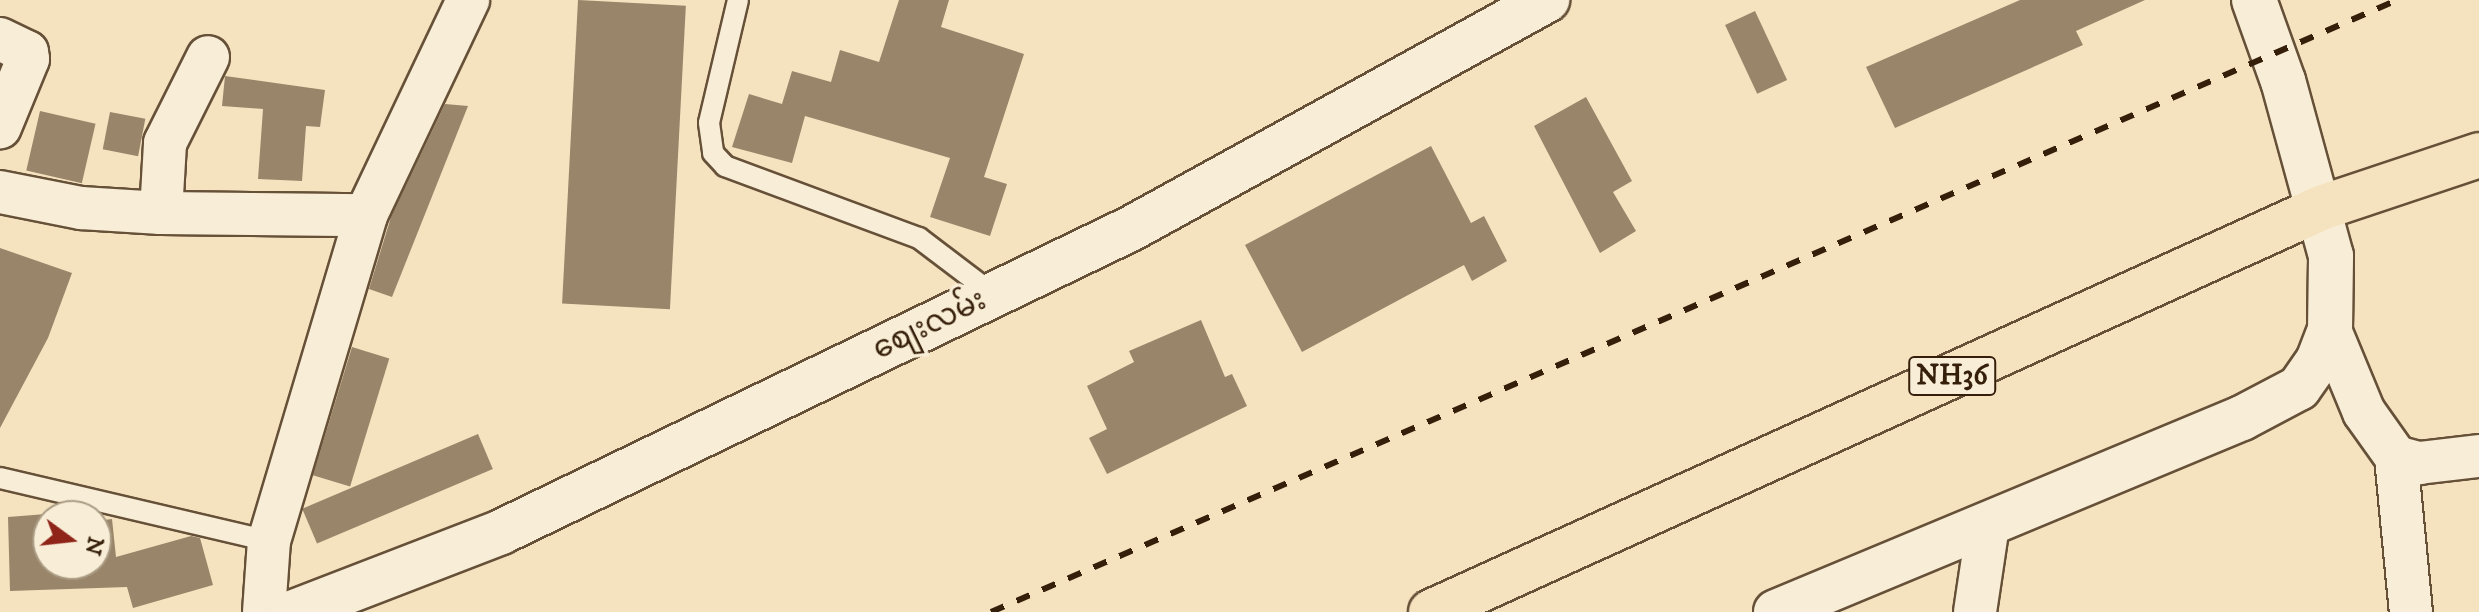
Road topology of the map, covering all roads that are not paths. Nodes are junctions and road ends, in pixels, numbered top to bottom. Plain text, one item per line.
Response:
1 (468, 0) edge
2 (738, 0) edge
3 (1547, 0) edge
4 (2254, 0) edge
5 (0, 39) edge
6 (208, 57) dead end
7 (0, 127) edge
8 (2479, 155) edge
9 (0, 192) edge
10 (2321, 208) junction
11 (161, 213) junction
12 (366, 215) junction
13 (994, 295) junction
14 (2330, 330) junction
15 (2479, 456) edge
16 (2396, 457) junction
17 (0, 478) edge
18 (1988, 525) junction
19 (269, 541) junction
20 (264, 612) edge
21 (294, 612) edge
22 (1431, 612) edge
23 (1776, 612) edge
24 (1975, 612) edge
25 (2411, 612) edge

1 - 12 street
2 - 13 lane
3 - 13 main road, စျေးလမ်း
4 - 10 main road
5 - 7 street
6 - 11 street
8 - 10 highway, NH36
9 - 11 street
10 - 14 main road
10 - 22 highway, NH36
11 - 12 street
12 - 19 street
13 - 21 main road, စျေးလမ်း
14 - 16 street
14 - 18 main road
15 - 16 street
16 - 25 street
17 - 19 lane
18 - 23 main road
18 - 24 street
19 - 20 street

